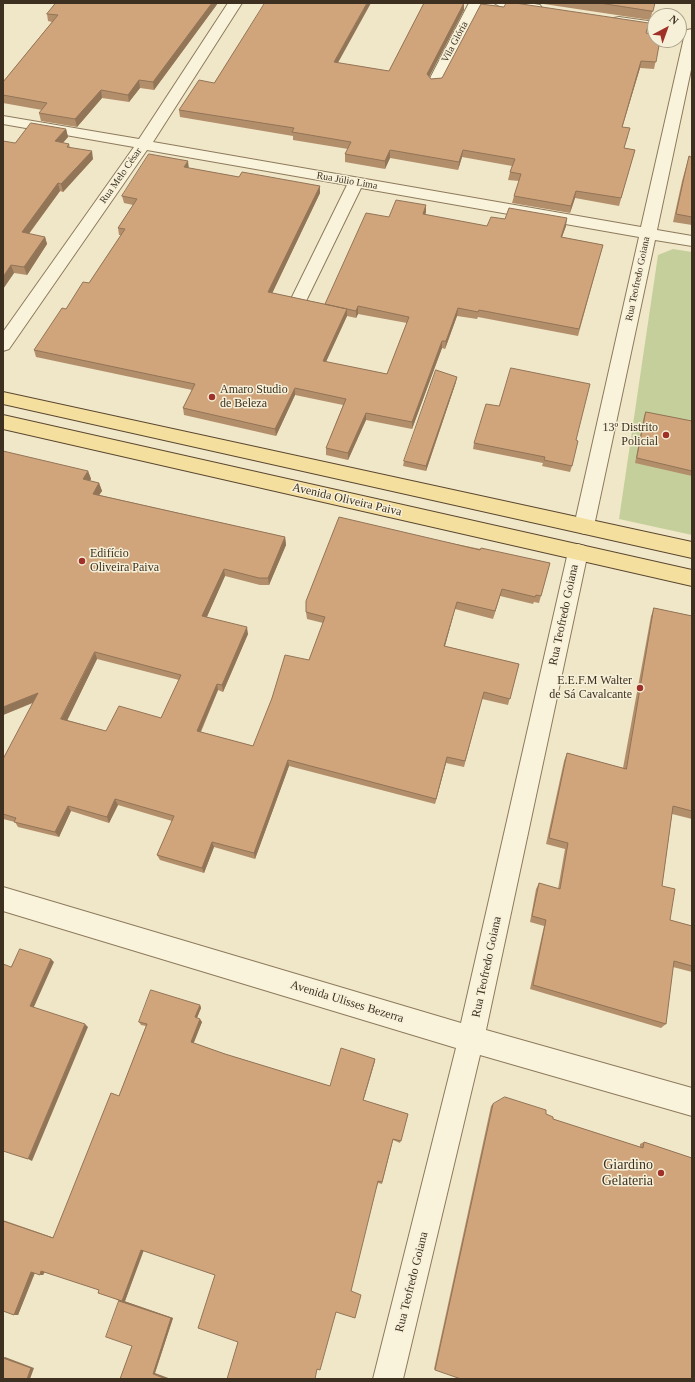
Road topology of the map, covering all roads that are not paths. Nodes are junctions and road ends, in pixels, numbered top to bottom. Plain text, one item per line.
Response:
1 (235, 3) edge
2 (476, 3) edge
3 (501, 3) edge
4 (548, 10) edge
5 (609, 19) edge
6 (647, 25) edge
7 (692, 32) edge
8 (434, 82) edge
9 (3, 120) edge
10 (142, 145) junction
11 (356, 182) junction
12 (648, 233) junction
13 (692, 241) edge
14 (299, 299) edge
15 (3, 345) edge
16 (3, 398) edge
17 (3, 422) edge
18 (584, 526) junction
19 (692, 550) edge
20 (578, 552) junction
21 (692, 578) edge
22 (3, 899) edge
23 (471, 1039) junction
24 (692, 1102) edge
25 (388, 1379) edge

1 - 10 street, Rua Melo César
2 - 8 street, Vila Glória
3 - 4 street
5 - 6 street
7 - 12 street, Rua Teofredo Goiana
9 - 10 street, Rua Júlio Lima
10 - 11 street, Rua Júlio Lima
10 - 15 street, Rua Melo César
11 - 12 street, Rua Júlio Lima
11 - 14 street
12 - 13 street, Rua Júlio Lima
12 - 18 street, Rua Teofredo Goiana
16 - 18 main road, Avenida Oliveira Paiva
17 - 20 main road, Avenida Oliveira Paiva
18 - 19 main road, Avenida Oliveira Paiva
20 - 21 main road, Avenida Oliveira Paiva
20 - 23 street, Rua Teofredo Goiana
22 - 23 street, Avenida Ulisses Bezerra
23 - 24 street, Avenida Ulisses Bezerra
23 - 25 street, Rua Teofredo Goiana

